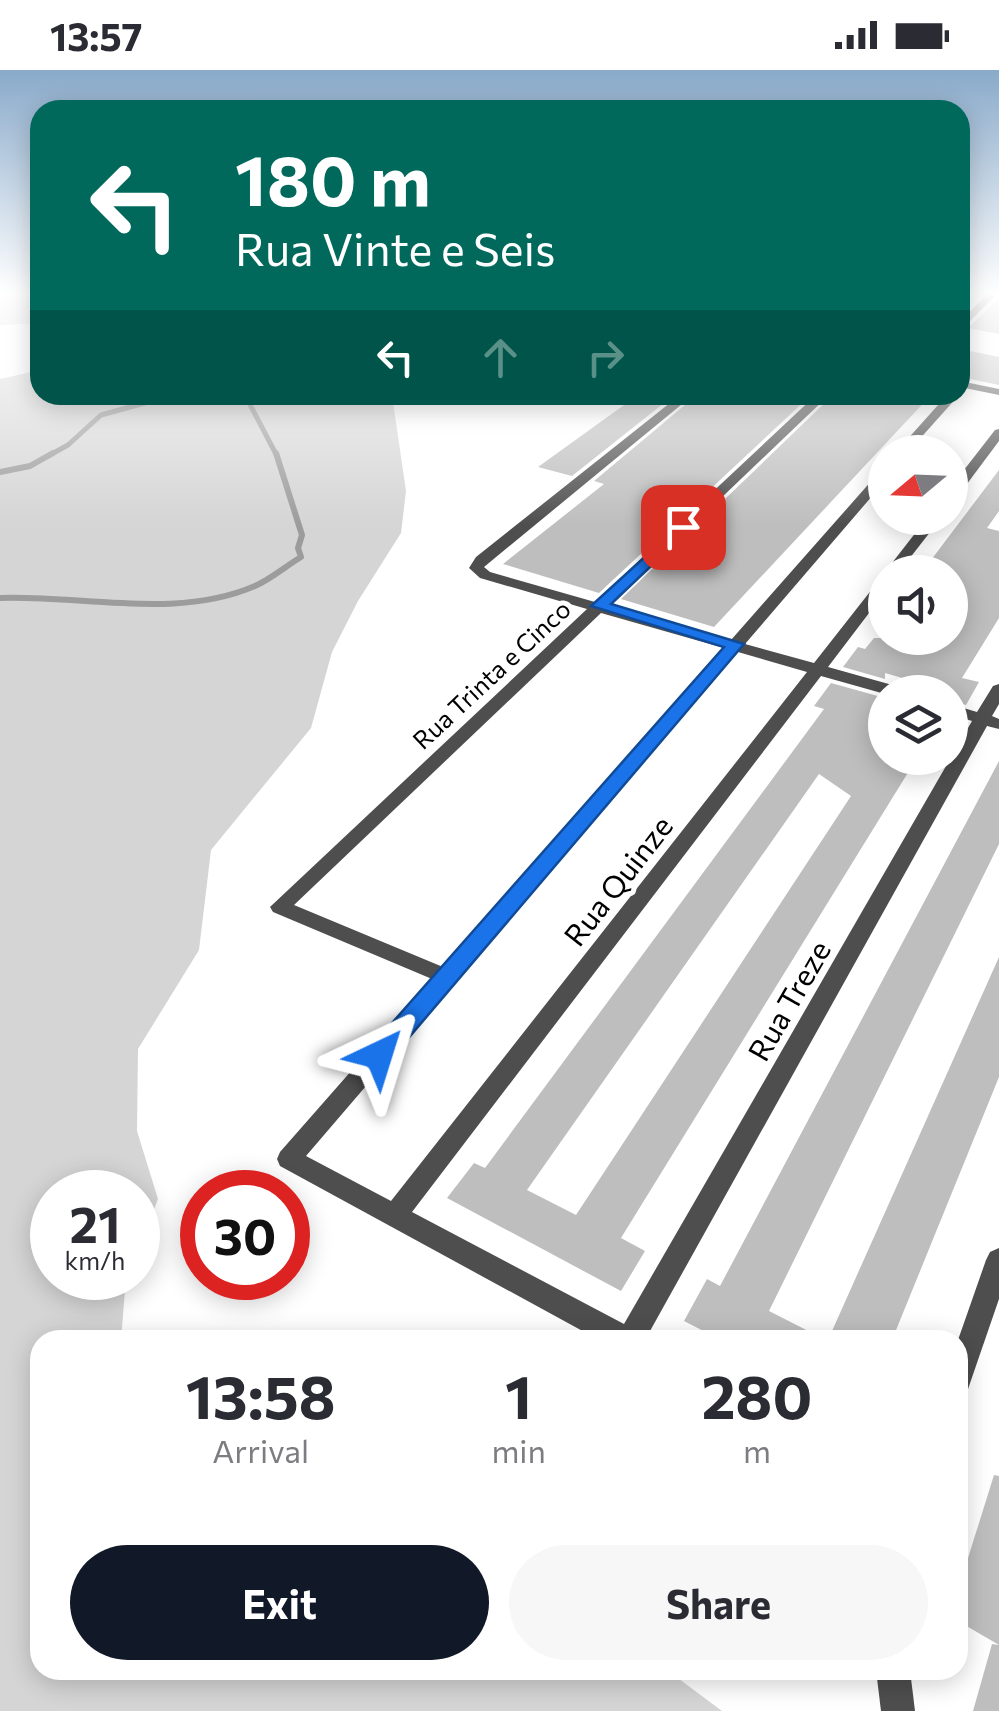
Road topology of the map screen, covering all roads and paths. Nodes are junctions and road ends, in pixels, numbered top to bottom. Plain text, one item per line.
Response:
1 (970, 389) edge
2 (999, 392) edge
3 (675, 405) edge
4 (811, 405) edge
5 (943, 405) edge
6 (999, 434) edge
7 (917, 435) edge
8 (968, 474) edge
9 (868, 491) edge
10 (921, 535) edge
11 (905, 555) edge
12 (868, 604) edge
13 (600, 606) junction
14 (735, 644) junction
15 (818, 668) junction
16 (868, 683) edge
17 (999, 689) edge
18 (991, 722) edge
19 (447, 977) junction
20 (396, 1214) junction
21 (999, 1260) edge
22 (991, 1309) edge
23 (610, 1330) edge
24 (634, 1330) edge
25 (968, 1358) edge
26 (894, 1680) edge
27 (898, 1711) edge

1 - 2 street
3 - 13 street
4 - 13 street, Rua Trinta e Cinco
5 - 7 street
6 - 8 street
9 - 14 street
10 - 11 street
12 - 15 street, Rua Quinze
13 - 14 street
13 - 19 street, Rua Trinta e Cinco
14 - 15 street
14 - 19 street
15 - 16 street
15 - 20 street, Rua Quinze
17 - 18 street, Rua Treze
18 - 24 street, Rua Treze
19 - 20 street
20 - 23 street
21 - 22 street
22 - 25 street
26 - 27 street

